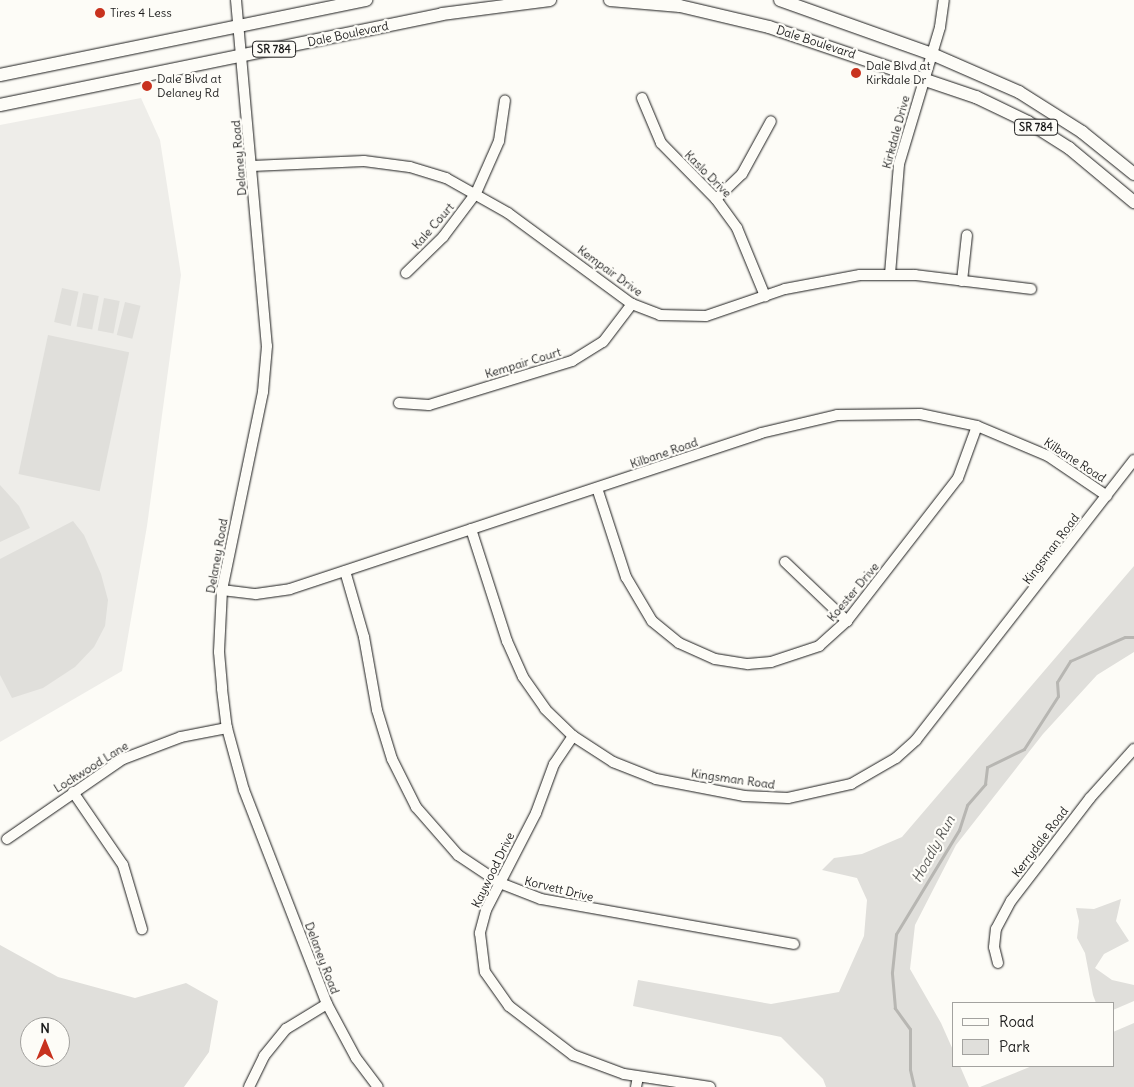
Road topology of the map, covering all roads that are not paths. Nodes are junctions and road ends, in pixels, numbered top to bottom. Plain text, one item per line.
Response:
1 (236, 0) edge
2 (366, 0) edge
3 (550, 0) edge
4 (610, 0) edge
5 (780, 0) edge
6 (944, 0) edge
7 (239, 26) junction
8 (932, 54) junction
9 (242, 56) junction
10 (0, 75) edge
11 (924, 78) junction
12 (642, 98) dead end
13 (505, 100) dead end
14 (0, 105) edge
15 (771, 121) dead end
16 (252, 166) junction
17 (1134, 174) edge
18 (476, 193) junction
19 (716, 198) junction
20 (1134, 202) edge
21 (967, 235) dead end
22 (406, 273) dead end
23 (890, 274) junction
24 (962, 281) junction
25 (1031, 289) dead end
26 (765, 296) junction
27 (632, 304) junction
28 (399, 403) dead end
29 (977, 426) junction
30 (1134, 460) edge
31 (597, 488) junction
32 (1107, 496) junction
33 (471, 529) junction
34 (785, 562) dead end
35 (345, 571) junction
36 (222, 590) junction
37 (848, 621) junction
38 (227, 728) junction
39 (573, 736) junction
40 (1134, 749) edge
41 (73, 792) junction
42 (7, 840) dead end
43 (500, 883) junction
44 (142, 929) dead end
45 (794, 944) dead end
46 (998, 963) dead end
47 (327, 1004) junction
48 (637, 1082) edge
49 (250, 1087) edge
50 (378, 1087) edge
51 (710, 1087) edge

1 - 7 street, Delaney Road
2 - 7 main road, SR 784
3 - 9 main road, Dale Boulevard / SR 784
4 - 11 main road, Dale Boulevard / SR 784
5 - 8 main road, SR 784
6 - 8 street, Kirkdale Drive
7 - 9 street, Delaney Road
7 - 10 main road, SR 784
8 - 11 street, Kirkdale Drive
8 - 17 main road, SR 784
9 - 14 main road, Dale Boulevard / SR 784
9 - 16 street, Delaney Road
11 - 20 main road, Dale Boulevard / SR 784
11 - 23 street, Kirkdale Drive
12 - 19 street, Kaslo Drive
13 - 18 street, Kale Court
15 - 19 street
16 - 18 street, Kempair Drive
16 - 36 street, Delaney Road
18 - 22 street, Kale Court
18 - 27 street, Kempair Drive
19 - 26 street, Kaslo Drive
21 - 24 street
23 - 24 street, Kempair Drive
23 - 26 street, Kempair Drive
24 - 25 street, Kempair Drive
26 - 27 street, Kempair Drive
27 - 28 street, Kempair Court
29 - 31 street, Kilbane Road
29 - 32 street, Kilbane Road
29 - 37 street, Koester Drive
30 - 32 street, Kingsman Road
31 - 33 street, Kilbane Road
31 - 37 street, Koester Drive
32 - 39 street, Kingsman Road
33 - 35 street, Kilbane Road
33 - 39 street, Kingsman Road
34 - 37 street
35 - 36 street, Kilbane Road
35 - 43 street, Korvett Drive
36 - 38 street, Delaney Road
38 - 41 street, Lockwood Lane
38 - 47 street, Delaney Road
39 - 43 street, Kaywood Drive
40 - 46 street, Kerrydale Road
41 - 42 street, Lockwood Lane
41 - 44 street
43 - 45 street, Korvett Drive
43 - 48 street, Kaywood Drive
47 - 49 street
47 - 50 street, Delaney Road
48 - 51 street, Kaywood Drive

